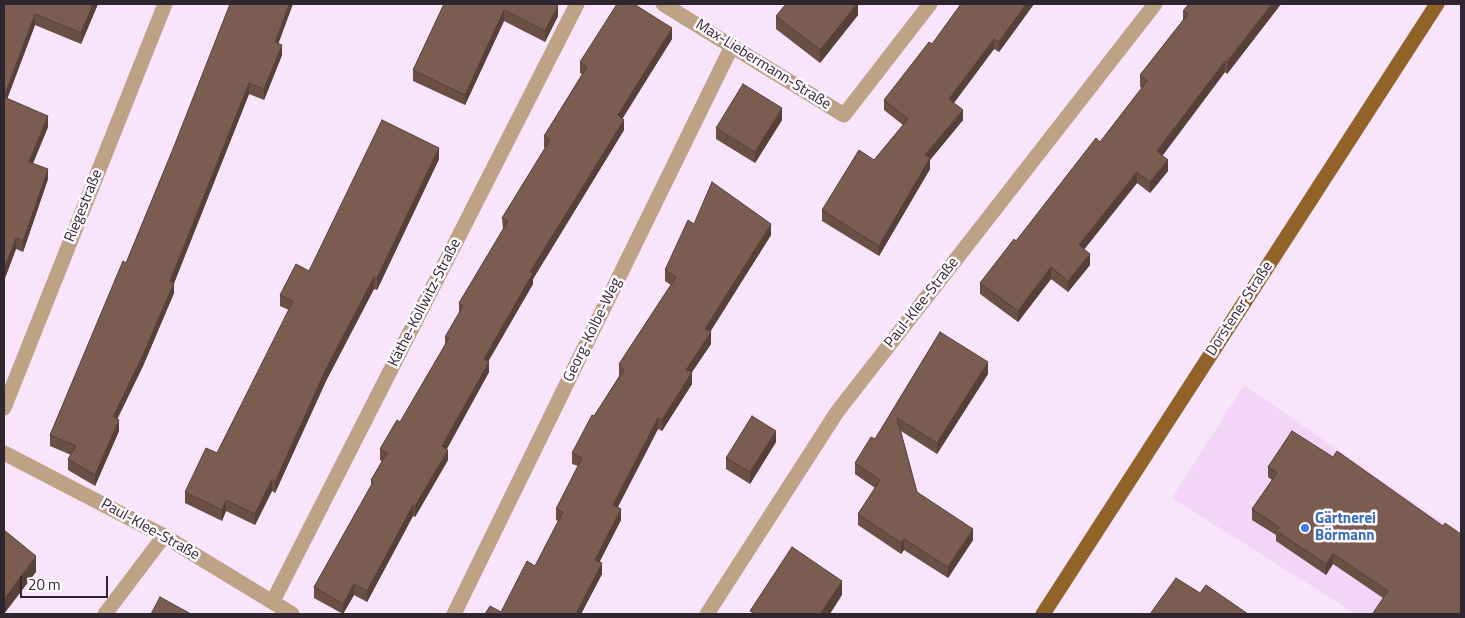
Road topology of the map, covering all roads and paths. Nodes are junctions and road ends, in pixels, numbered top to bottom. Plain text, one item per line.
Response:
1 (165, 4) edge
2 (577, 4) edge
3 (663, 4) edge
4 (930, 4) edge
5 (1155, 4) edge
6 (1437, 4) edge
7 (732, 46) junction
8 (4, 408) edge
9 (4, 453) edge
10 (164, 536) junction
11 (273, 602) junction
12 (105, 614) edge
13 (292, 614) edge
14 (454, 614) edge
15 (707, 614) edge
16 (1043, 614) edge

1 - 8 street, Riegestraße
2 - 11 street, Käthe-Kollwitz-Straße
3 - 7 street, Max-Liebermann-Straße
4 - 7 street, Max-Liebermann-Straße
5 - 15 street, Paul-Klee-Straße
6 - 16 main road, Dorstener Straße
7 - 14 street, Georg-Kolbe-Weg
9 - 10 street, Paul-Klee-Straße
10 - 11 street, Paul-Klee-Straße
10 - 12 street
11 - 13 street, Paul-Klee-Straße

